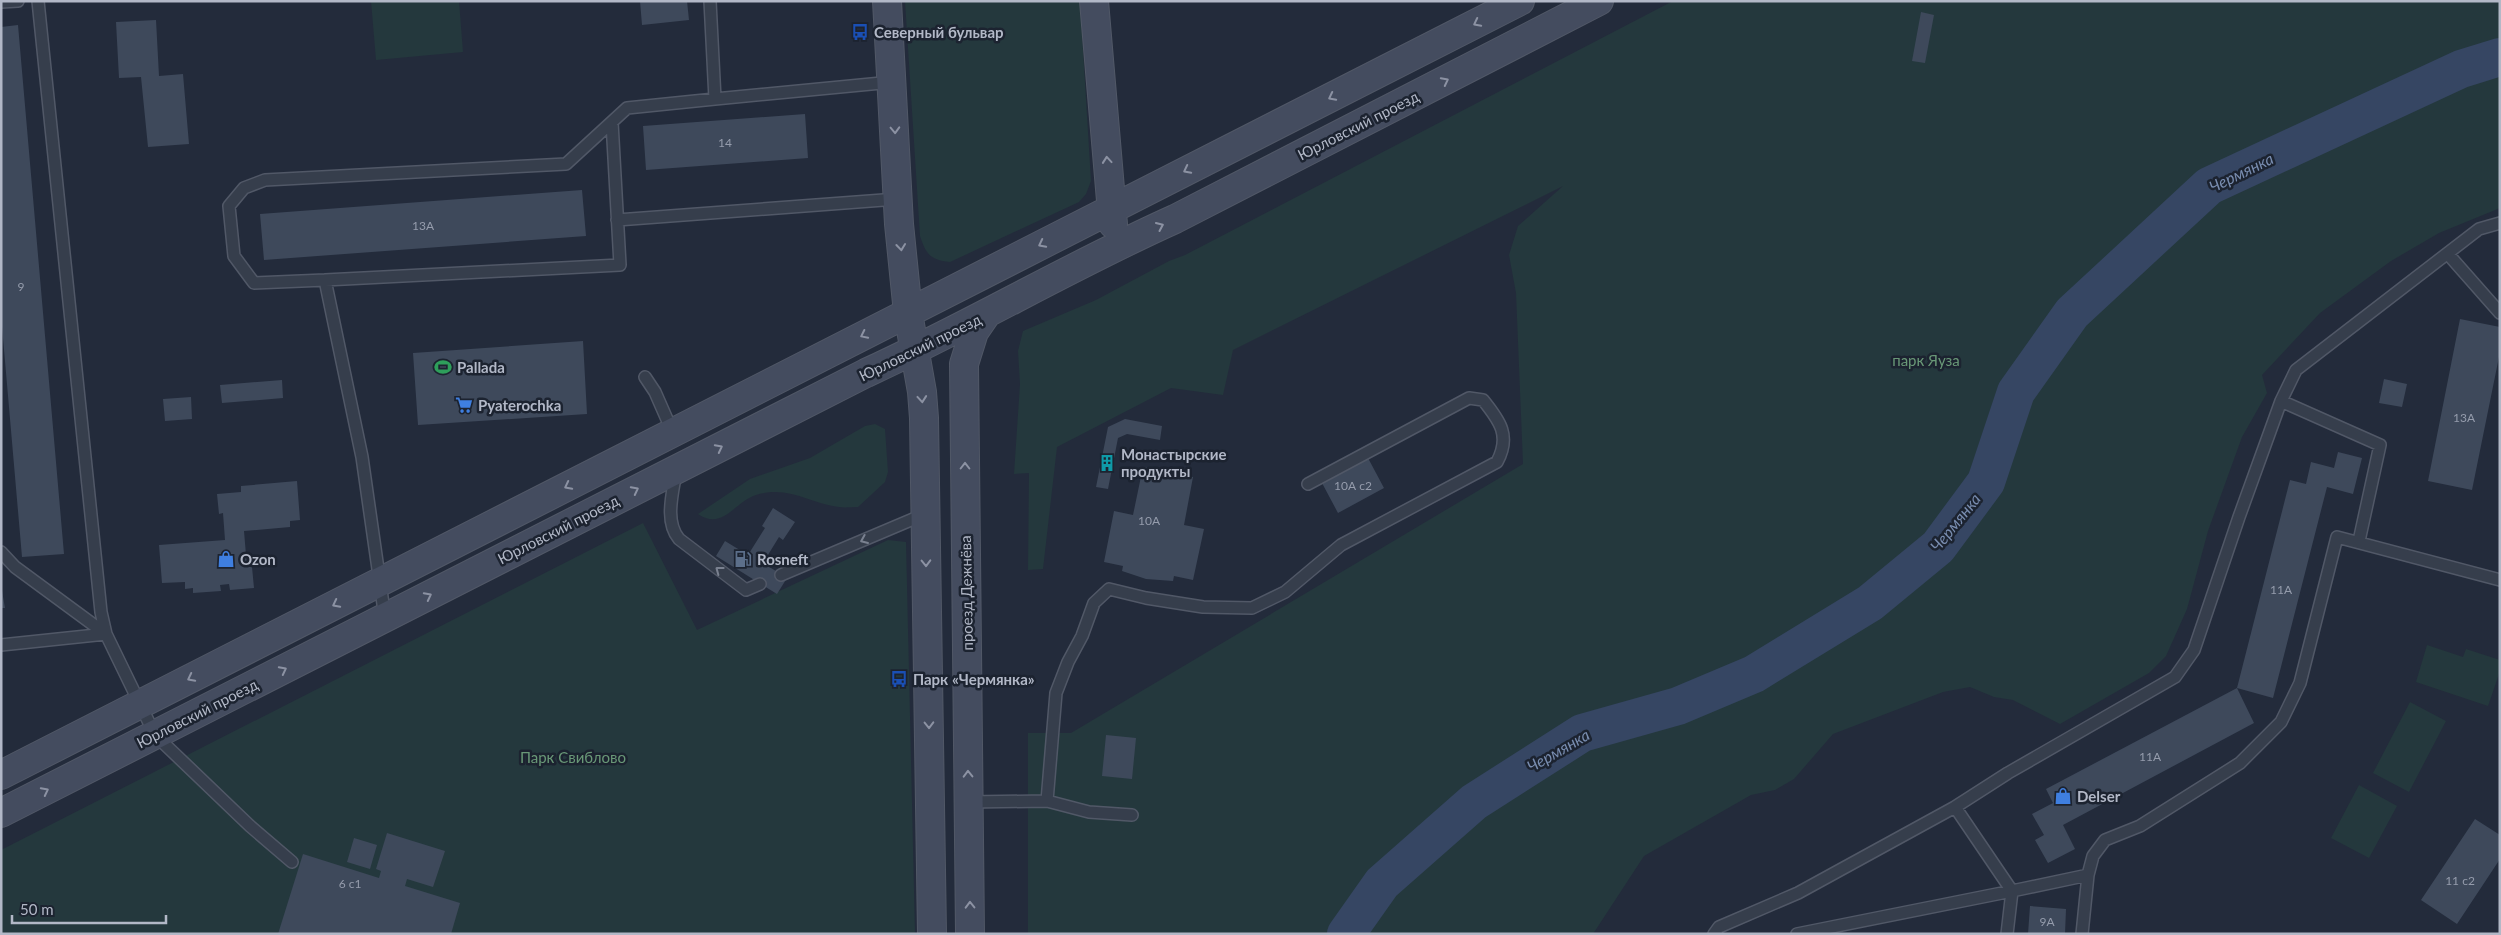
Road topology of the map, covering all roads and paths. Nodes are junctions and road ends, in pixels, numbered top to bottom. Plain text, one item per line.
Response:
1 (18, 1) edge
2 (38, 1) edge
3 (710, 1) edge
4 (887, 1) edge
5 (1094, 1) edge
6 (1520, 1) edge
7 (1599, 1) edge
8 (1, 2) edge
9 (892, 82) junction
10 (715, 99) junction
11 (612, 122) junction
12 (897, 199) junction
13 (1111, 208) junction
14 (617, 220) junction
15 (2500, 223) edge
16 (1115, 246) junction
17 (2448, 254) junction
18 (324, 280) junction
19 (908, 313) junction
20 (2500, 313) edge
21 (984, 316) junction
22 (914, 351) junction
23 (645, 377) dead end
24 (2282, 401) junction
25 (673, 433) junction
26 (676, 470) junction
27 (1308, 484) dead end
28 (925, 514) junction
29 (2359, 541) junction
30 (1, 552) edge
31 (781, 575) dead end
32 (2499, 576) edge
33 (380, 582) junction
34 (760, 584) dead end
35 (385, 618) junction
36 (106, 634) junction
37 (1, 645) edge
38 (140, 704) junction
39 (154, 735) junction
40 (1, 775) edge
41 (1047, 801) junction
42 (968, 802) junction
43 (1955, 807) junction
44 (1, 813) edge
45 (1132, 815) dead end
46 (292, 862) dead end
47 (2088, 875) junction
48 (2012, 891) junction
49 (932, 934) edge
50 (970, 934) edge
51 (1714, 934) edge
52 (1796, 934) edge
53 (2008, 934) edge
54 (2082, 934) edge

1 - 8 lane
2 - 36 lane
3 - 10 lane
4 - 9 main road
13 -> 5 main road
6 -> 13 main road
16 -> 7 main road, Юрловский проезд
9 - 10 lane
9 -> 12 main road
10 - 11 lane
11 - 14 lane
11 - 18 lane
12 - 14 lane
12 -> 19 main road
13 - 16 main road
13 -> 19 main road
14 - 18 lane
15 - 17 lane
16 - 21 main road, Юрловский проезд
17 - 20 lane
17 - 24 lane
18 - 33 lane
19 - 22 main road
19 -> 25 main road
21 - 22 main road, Юрловский проезд
42 -> 21 main road, проезд Дежнёва
26 -> 22 main road, Юрловский проезд
22 -> 28 main road
23 - 25 lane
24 - 29 lane
24 - 43 lane
25 -> 33 main road
34 -> 26 lane
35 -> 26 main road, Юрловский проезд
27 - 41 lane
28 -> 31 lane
28 -> 49 main road
29 - 32 lane
29 - 47 lane
30 - 36 lane
33 - 35 lane
33 -> 38 main road
39 -> 35 main road, Юрловский проезд
36 - 37 lane
36 - 38 lane
38 - 39 lane
38 - 40 main road
44 -> 39 main road, Юрловский проезд
39 - 46 lane
41 - 42 lane
41 - 45 lane
50 -> 42 main road, проезд Дежнёва
43 - 48 lane
43 - 51 lane
47 - 48 lane
47 - 54 lane
48 - 52 lane
48 - 53 lane

